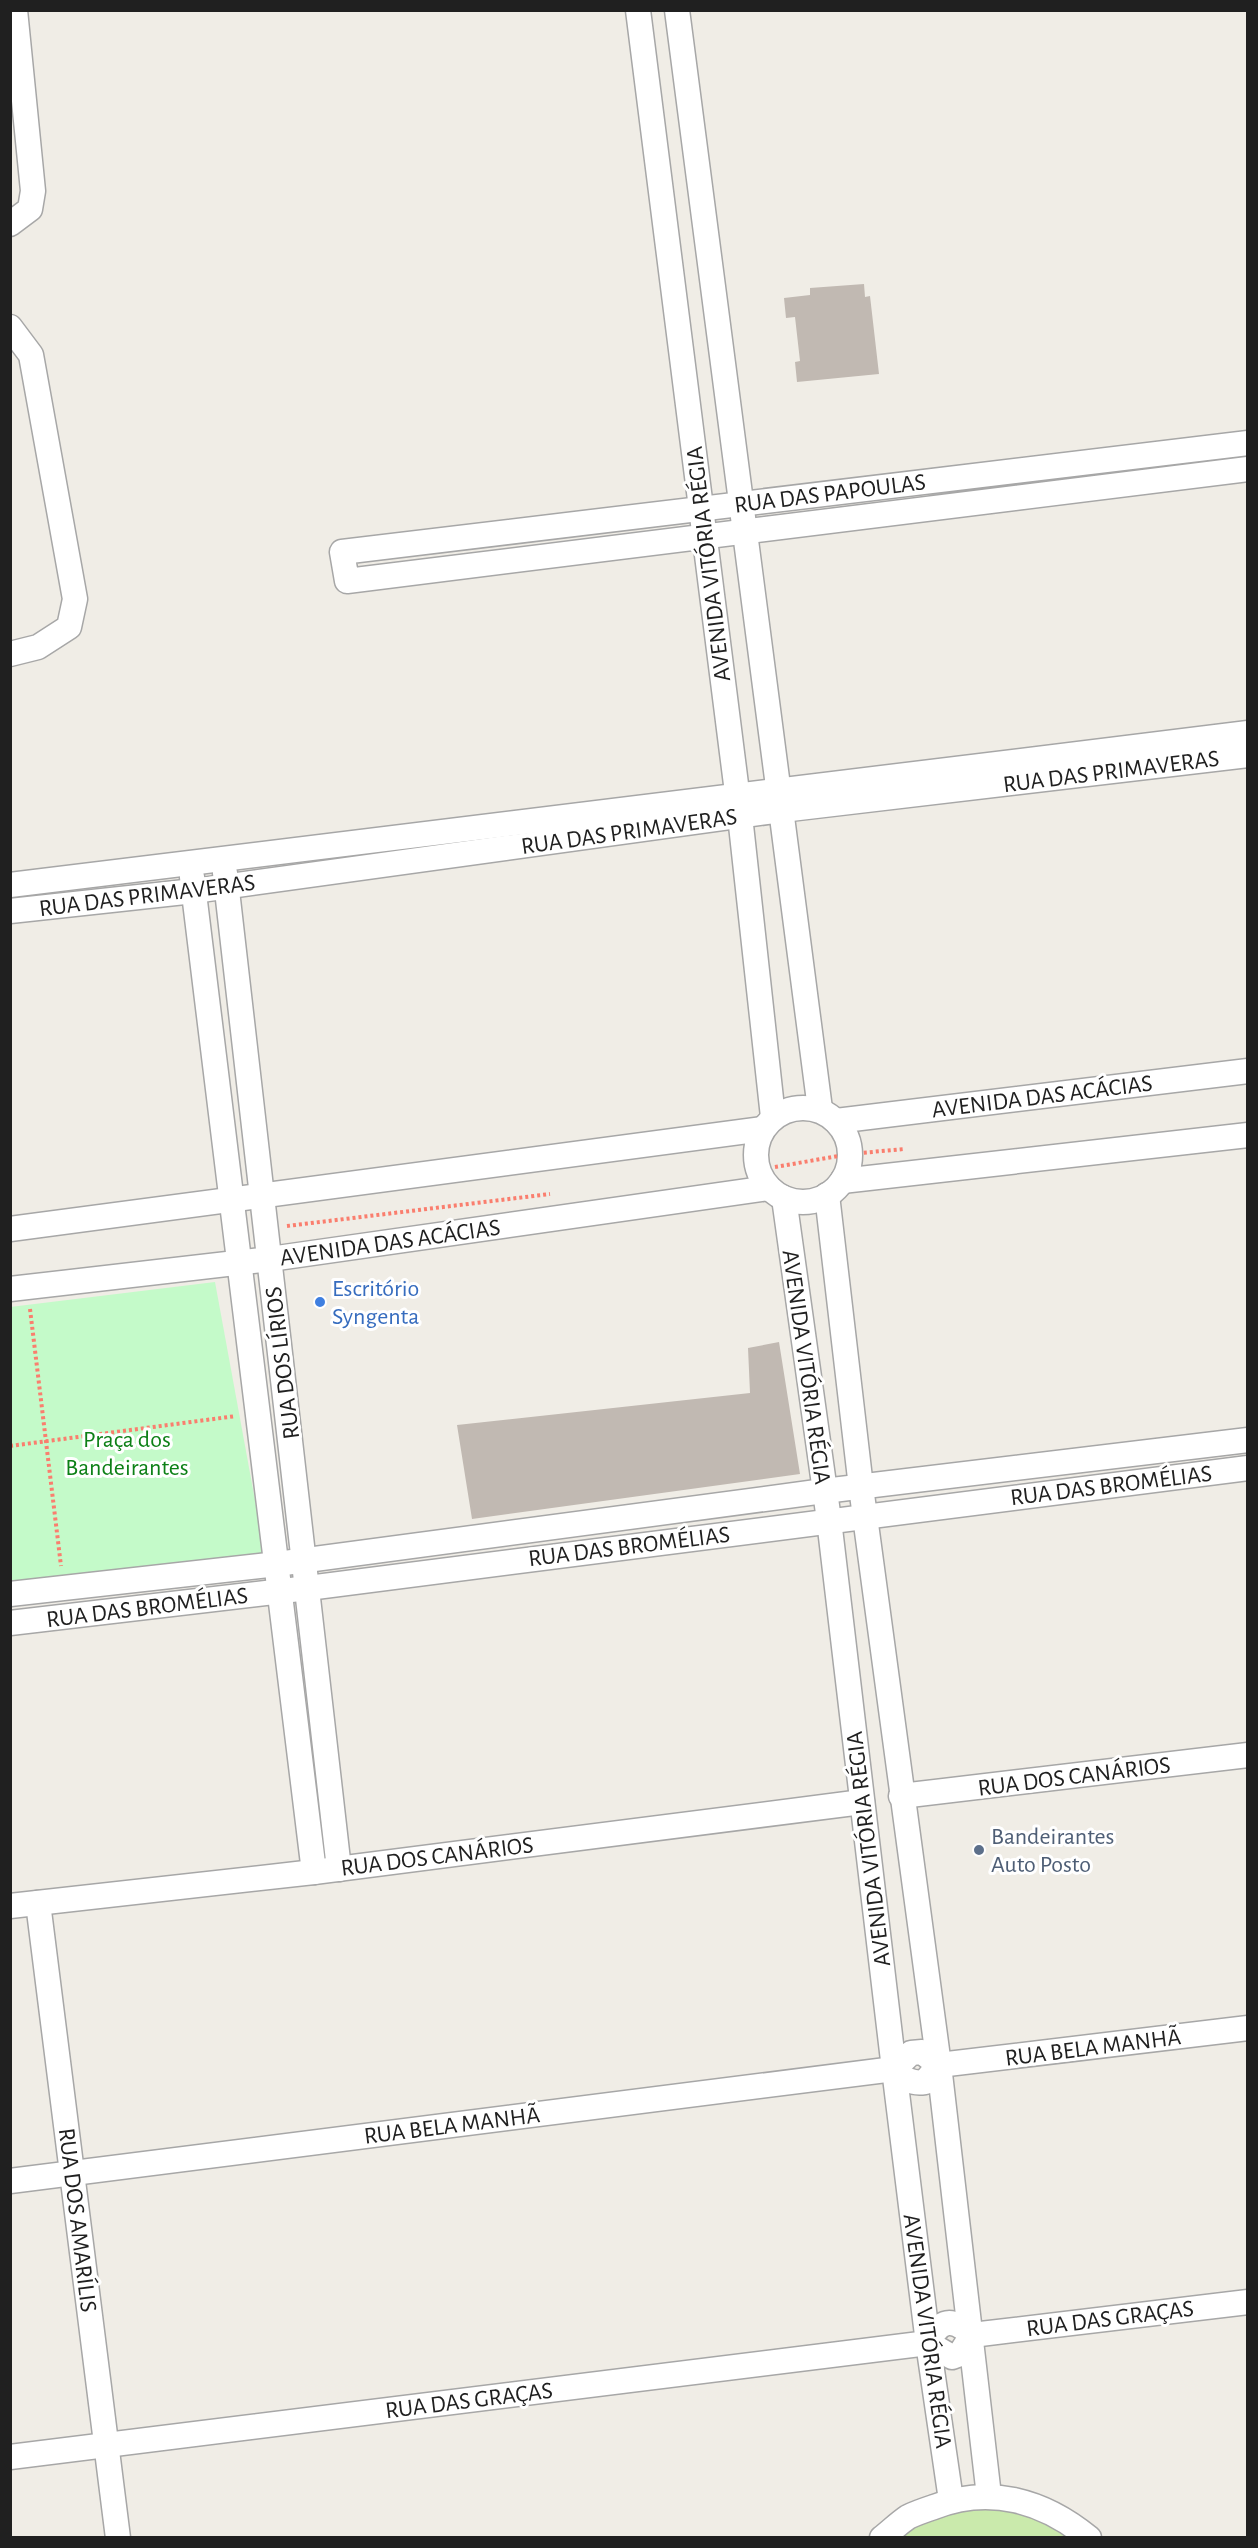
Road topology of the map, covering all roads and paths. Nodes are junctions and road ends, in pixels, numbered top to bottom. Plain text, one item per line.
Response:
1 (15, 10) edge
2 (638, 10) edge
3 (677, 10) edge
4 (10, 224) edge
5 (10, 327) edge
6 (1248, 443) edge
7 (1248, 469) edge
8 (742, 504) junction
9 (702, 509) junction
10 (746, 531) junction
11 (703, 536) junction
12 (10, 654) edge
13 (1248, 733) edge
14 (1248, 755) edge
15 (780, 800) junction
16 (739, 805) junction
17 (223, 858) junction
18 (190, 862) junction
19 (10, 885) edge
20 (227, 887) junction
21 (194, 891) junction
22 (10, 911) edge
23 (1248, 1071) edge
24 (828, 1115) junction
25 (768, 1123) junction
26 (1248, 1135) edge
27 (835, 1188) junction
28 (776, 1193) junction
29 (262, 1197) junction
30 (232, 1201) junction
31 (10, 1229) edge
32 (270, 1259) junction
33 (239, 1261) junction
34 (19, 1288) edge
35 (258, 1414) junction
36 (1248, 1440) edge
37 (46, 1441) junction
38 (10, 1446) edge
39 (1248, 1468) edge
40 (861, 1487) junction
41 (825, 1491) junction
42 (865, 1515) junction
43 (829, 1520) junction
44 (304, 1560) junction
45 (276, 1564) junction
46 (63, 1588) junction
47 (308, 1588) junction
48 (280, 1591) junction
49 (10, 1594) edge
50 (10, 1623) edge
51 (1248, 1755) edge
52 (901, 1796) junction
53 (862, 1802) junction
54 (339, 1869) junction
55 (314, 1872) junction
56 (38, 1903) junction
57 (10, 1906) edge
58 (1248, 2028) edge
59 (939, 2065) junction
60 (894, 2069) junction
61 (72, 2174) junction
62 (10, 2181) edge
63 (1248, 2302) edge
64 (972, 2335) junction
65 (928, 2343) junction
66 (106, 2445) junction
67 (10, 2457) edge
68 (989, 2496) junction
69 (951, 2500) junction
70 (118, 2538) edge
71 (882, 2538) edge
72 (1089, 2538) edge

1 - 4 street
2 - 9 street, AVENIDA VITÓRIA RÉGIA
3 - 8 street, AVENIDA VITÓRIA RÉGIA
5 - 12 street
6 - 8 street, RUA DAS PAPOULAS
7 - 10 street, RUA DAS PAPOULAS
8 - 9 street, RUA DAS PAPOULAS
8 - 10 street, AVENIDA VITÓRIA RÉGIA
9 - 11 street, AVENIDA VITÓRIA RÉGIA
9 - 11 street, RUA DAS PAPOULAS
10 - 11 street, RUA DAS PAPOULAS
10 - 15 street, AVENIDA VITÓRIA RÉGIA
11 - 16 street, AVENIDA VITÓRIA RÉGIA
13 - 15 street, RUA DAS PRIMAVERAS
14 - 15 street, RUA DAS PRIMAVERAS
15 - 16 street, RUA DAS PRIMAVERAS
15 - 24 street, AVENIDA VITÓRIA RÉGIA
16 - 17 street, RUA DAS PRIMAVERAS
16 - 20 street, RUA DAS PRIMAVERAS
16 - 25 street, AVENIDA VITÓRIA RÉGIA
17 - 18 street, RUA DAS PRIMAVERAS
17 - 20 street, RUA DOS LÍRIOS
18 - 19 street, RUA DAS PRIMAVERAS
18 - 21 street, RUA DOS LÍRIOS
20 - 21 street, RUA DAS PRIMAVERAS
20 - 29 street, RUA DOS LÍRIOS
21 - 22 street, RUA DAS PRIMAVERAS
21 - 30 street, RUA DOS LÍRIOS
23 - 24 street, AVENIDA DAS ACÁCIAS
24 - 25 street
24 - 27 street
25 - 28 street
25 - 29 street
26 - 27 street
27 - 28 street
27 - 40 street, AVENIDA VITÓRIA RÉGIA
28 - 32 street, AVENIDA DAS ACÁCIAS
28 - 41 street, AVENIDA VITÓRIA RÉGIA
29 - 30 street
29 - 32 street, RUA DOS LÍRIOS
30 - 31 street
30 - 33 street, RUA DOS LÍRIOS
32 - 33 street, AVENIDA DAS ACÁCIAS
32 - 44 street, RUA DOS LÍRIOS
33 - 34 street, AVENIDA DAS ACÁCIAS
33 - 35 street, RUA DOS LÍRIOS
34 - 37 path
35 - 37 path
35 - 45 street, RUA DOS LÍRIOS
36 - 40 street, RUA DAS BROMÉLIAS
37 - 38 path
37 - 46 path
39 - 42 street, RUA DAS BROMÉLIAS
40 - 41 street, RUA DAS BROMÉLIAS
40 - 42 street, AVENIDA VITÓRIA RÉGIA
41 - 43 street, AVENIDA VITÓRIA RÉGIA
41 - 44 street, RUA DAS BROMÉLIAS
42 - 43 street, RUA DAS BROMÉLIAS
42 - 52 street, AVENIDA VITÓRIA RÉGIA
43 - 47 street, RUA DAS BROMÉLIAS
43 - 53 street, AVENIDA VITÓRIA RÉGIA
44 - 45 street, RUA DAS BROMÉLIAS
44 - 47 street, RUA DOS LÍRIOS
45 - 46 street, RUA DAS BROMÉLIAS
45 - 48 street, RUA DOS LÍRIOS
46 - 49 street, RUA DAS BROMÉLIAS
47 - 48 street, RUA DAS BROMÉLIAS
47 - 54 street, RUA DOS LÍRIOS
48 - 50 street, RUA DAS BROMÉLIAS
48 - 55 street, RUA DOS LÍRIOS
51 - 52 street, RUA DOS CANÁRIOS
52 - 53 street
52 - 59 street, AVENIDA VITÓRIA RÉGIA
53 - 54 street, RUA DOS CANÁRIOS
53 - 60 street, AVENIDA VITÓRIA RÉGIA
54 - 55 street, RUA DOS CANÁRIOS
55 - 56 street, RUA DOS CANÁRIOS
56 - 57 street, RUA DOS CANÁRIOS
56 - 61 street, RUA DOS AMARÍLIS
58 - 59 street, RUA BELA MANHÃ
59 - 60 street
59 - 64 street, AVENIDA VITÓRIA RÉGIA
60 - 61 street, RUA BELA MANHÃ
60 - 65 street, AVENIDA VITÓRIA RÉGIA
61 - 62 street, RUA BELA MANHÃ
61 - 66 street, RUA DOS AMARÍLIS
63 - 64 street, RUA DAS GRAÇAS
64 - 65 street
64 - 68 street, AVENIDA VITÓRIA RÉGIA
65 - 66 street, RUA DAS GRAÇAS
65 - 69 street, AVENIDA VITÓRIA RÉGIA
66 - 67 street, RUA DAS GRAÇAS
66 - 70 street, RUA DOS AMARÍLIS
68 - 69 street
68 - 72 street
69 - 71 street

